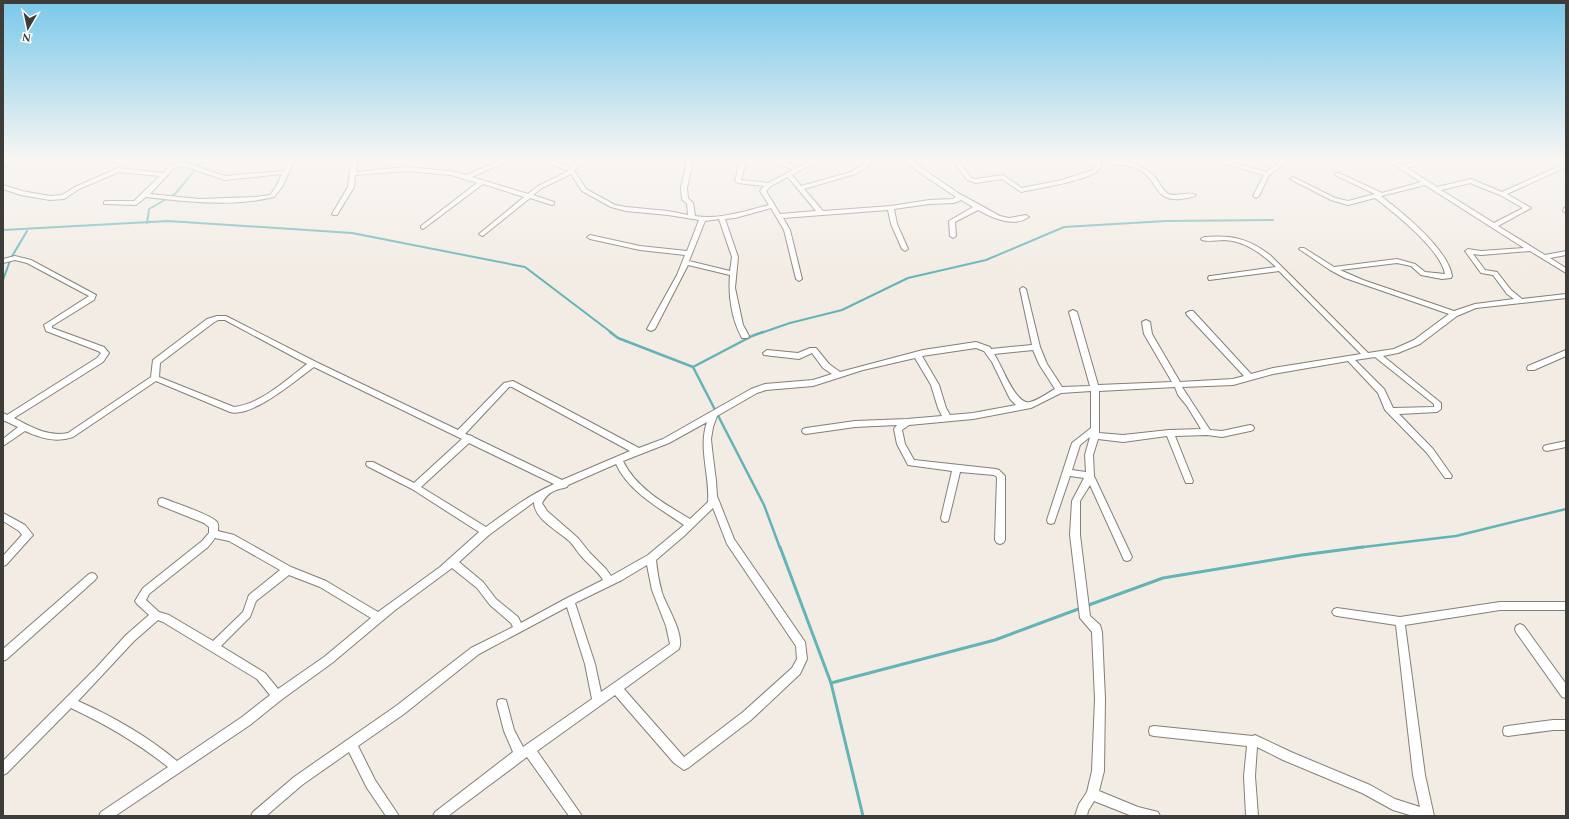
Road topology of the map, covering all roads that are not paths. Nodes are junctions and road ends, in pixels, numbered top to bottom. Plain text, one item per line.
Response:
1 (141, 199) edge
2 (183, 199) edge
3 (236, 199) edge
4 (344, 199) edge
5 (459, 199) edge
6 (525, 199) edge
7 (537, 199) edge
8 (601, 199) edge
9 (685, 199) edge
10 (768, 199) edge
11 (809, 199) edge
12 (958, 199) edge
13 (966, 199) edge
14 (1335, 199) edge
15 (1364, 199) edge
16 (1383, 199) edge
17 (1451, 199) edge
18 (1512, 199) edge
19 (106, 203) dead end
20 (552, 203) dead end
21 (772, 206) junction
22 (978, 207) junction
23 (891, 208) junction
24 (821, 213) junction
25 (335, 214) dead end
26 (778, 216) junction
27 (1026, 217) dead end
28 (692, 218) junction
29 (722, 218) junction
30 (703, 219) junction
31 (1492, 226) junction
32 (423, 227) dead end
33 (482, 234) dead end
34 (953, 236) dead end
35 (590, 237) dead end
36 (1204, 239) dead end
37 (905, 249) dead end
38 (1302, 249) dead end
39 (1532, 249) junction
40 (689, 253) junction
41 (1566, 253) edge
42 (1544, 257) junction
43 (3, 261) edge
44 (685, 262) junction
45 (1280, 269) junction
46 (1332, 269) junction
47 (1566, 271) edge
48 (734, 274) junction
49 (799, 278) dead end
50 (1211, 278) dead end
51 (1023, 289) dead end
52 (1566, 296) edge
53 (1520, 301) junction
54 (1073, 312) dead end
55 (1190, 313) dead end
56 (1454, 314) junction
57 (1146, 322) dead end
58 (652, 329) dead end
59 (745, 336) dead end
60 (1036, 347) junction
61 (767, 352) dead end
62 (989, 352) junction
63 (1566, 353) edge
64 (917, 354) junction
65 (1376, 354) junction
66 (1366, 355) junction
67 (1349, 358) junction
68 (313, 364) junction
69 (1531, 368) dead end
70 (840, 375) junction
71 (154, 378) junction
72 (1250, 378) junction
73 (1177, 384) junction
74 (1060, 390) junction
75 (1095, 390) junction
76 (1025, 406) junction
77 (1391, 411) junction
78 (713, 415) junction
79 (5, 417) edge
80 (947, 417) junction
81 (907, 422) junction
82 (24, 427) junction
83 (1250, 428) dead end
84 (806, 431) dead end
85 (1207, 432) junction
86 (1094, 433) junction
87 (1170, 433) junction
88 (460, 434) junction
89 (469, 438) junction
90 (3, 443) edge
91 (1566, 444) edge
92 (1547, 448) dead end
93 (637, 451) junction
94 (618, 459) junction
95 (370, 464) dead end
96 (957, 468) junction
97 (1066, 472) junction
98 (1090, 476) junction
99 (1448, 476) dead end
100 (1189, 481) dead end
101 (564, 484) junction
102 (415, 487) junction
103 (544, 492) junction
104 (713, 497) junction
105 (162, 502) dead end
106 (3, 517) edge
107 (945, 518) dead end
108 (1050, 520) dead end
109 (690, 524) junction
110 (486, 532) junction
111 (213, 534) junction
112 (1000, 540) dead end
113 (1127, 557) dead end
114 (651, 558) junction
115 (3, 562) edge
116 (452, 562) junction
117 (288, 570) junction
118 (92, 577) dead end
119 (609, 582) junction
120 (570, 600) junction
121 (1566, 606) edge
122 (1337, 612) dead end
123 (156, 614) junction
124 (379, 618) junction
125 (1400, 621) junction
126 (519, 629) junction
127 (1520, 629) dead end
128 (214, 647) junction
129 (3, 656) edge
130 (616, 688) junction
131 (1566, 693) edge
132 (277, 696) junction
133 (598, 700) junction
134 (69, 702) junction
135 (502, 704) dead end
136 (1566, 725) edge
137 (1154, 731) dead end
138 (1508, 731) dead end
139 (1253, 741) junction
140 (351, 744) junction
141 (524, 752) junction
142 (176, 767) junction
143 (3, 769) edge
144 (1092, 795) junction
145 (105, 816) edge
146 (256, 816) edge
147 (393, 816) edge
148 (439, 816) edge
149 (576, 816) edge
150 (1081, 816) edge
151 (1154, 816) edge
152 (1252, 816) edge
153 (1428, 816) edge

1 - 19 street
2 - 3 street
4 - 25 street
5 - 32 street
6 - 33 street
7 - 20 street
8 - 28 street
9 - 28 street
10 - 21 street
11 - 24 street
12 - 23 street
13 - 22 street
14 - 15 street
16 - 46 street
17 - 31 street
18 - 31 street
21 - 26 street
21 - 29 street
22 - 27 street
22 - 34 street
23 - 24 street
23 - 37 street
24 - 26 street
26 - 49 street
28 - 30 street
29 - 30 street
29 - 48 street
30 - 40 street
31 - 39 street
35 - 40 street
36 - 45 street
38 - 46 street
39 - 42 street
39 - 53 street
40 - 44 street
41 - 42 street
42 - 47 street
43 - 79 street
44 - 48 street
44 - 58 street
45 - 50 street
45 - 66 street
46 - 56 street
48 - 59 street
51 - 60 street
52 - 53 street
53 - 56 street
54 - 75 street
55 - 72 street
56 - 65 street
57 - 73 street
60 - 62 street
60 - 74 street
61 - 70 street
62 - 64 street
62 - 76 street
63 - 69 street
64 - 70 street
64 - 80 street
65 - 66 street
65 - 77 street
66 - 67 street
67 - 72 street
67 - 77 street
68 - 71 street
68 - 71 street
68 - 88 street
70 - 78 street
71 - 82 street
72 - 73 street
73 - 75 street
73 - 85 street
74 - 75 street
74 - 76 street
75 - 86 street
76 - 80 street
77 - 99 street
78 - 93 street
78 - 104 street
79 - 82 street
80 - 81 street
81 - 84 street
81 - 96 street
82 - 90 street
83 - 85 street
85 - 87 street
86 - 87 street
86 - 97 street
86 - 98 street
87 - 100 street
88 - 89 street
88 - 93 street
89 - 101 street
89 - 102 street
91 - 92 street
93 - 94 street
94 - 101 street
94 - 109 street
95 - 102 street
96 - 107 street
96 - 112 street
97 - 98 street
97 - 108 street
98 - 113 street
98 - 144 street
101 - 103 street
102 - 110 street
103 - 110 street
103 - 119 street
104 - 109 street
104 - 130 street
105 - 111 street
106 - 115 street
109 - 114 street
110 - 116 street
111 - 117 street
111 - 123 street
114 - 119 street
114 - 130 street
116 - 124 street
116 - 126 street
117 - 124 street
117 - 128 street
118 - 129 street
119 - 120 street
120 - 126 street
120 - 133 street
121 - 125 street
122 - 125 street
123 - 128 street
123 - 134 street
124 - 132 street
125 - 153 street
126 - 140 street
127 - 131 street
128 - 132 street
130 - 133 street
132 - 142 street
133 - 141 street
134 - 142 street
134 - 143 street
135 - 141 street
136 - 138 street
137 - 139 street
139 - 152 street
139 - 153 street
140 - 146 street
140 - 147 street
141 - 148 street
141 - 149 street
142 - 145 street
144 - 150 street
144 - 151 street

